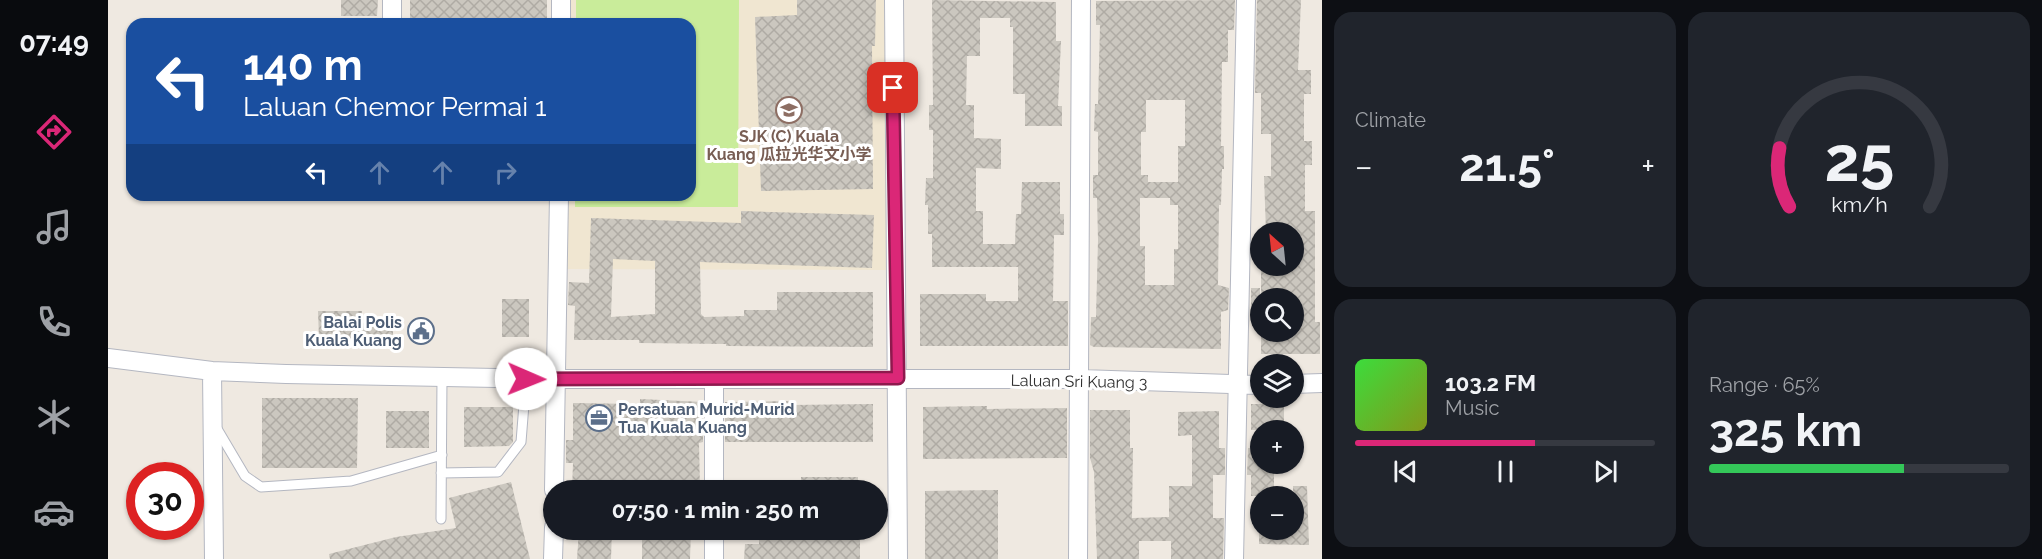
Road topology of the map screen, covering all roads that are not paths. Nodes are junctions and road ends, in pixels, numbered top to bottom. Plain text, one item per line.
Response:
1 (392, 0) edge
2 (561, 0) edge
3 (894, 0) edge
4 (1081, 0) edge
5 (1246, 0) edge
6 (392, 18) edge
7 (561, 18) edge
8 (559, 201) edge
9 (108, 358) edge
10 (212, 371) junction
11 (442, 377) junction
12 (898, 378) junction
13 (526, 379) junction
14 (555, 379) junction
15 (1081, 379) junction
16 (714, 380) junction
17 (1322, 383) edge
18 (1304, 384) edge
19 (1250, 385) edge
20 (1236, 386) junction
21 (212, 419) junction
22 (442, 455) junction
23 (441, 473) junction
24 (554, 480) edge
25 (714, 480) edge
26 (441, 519) dead end
27 (554, 540) edge
28 (714, 540) edge
29 (214, 559) edge
30 (553, 559) edge
31 (714, 559) edge
32 (898, 559) edge
33 (1078, 559) edge
34 (1234, 559) edge

1 - 6 street
2 - 7 street
3 - 12 street
4 - 15 street
5 - 20 street
8 - 14 street
9 - 10 street, Laluan Sri Kuang 3
10 - 11 street, Laluan Sri Kuang 3
10 - 21 street
11 - 13 street, Laluan Sri Kuang 3
11 - 22 lane
12 - 15 street, Laluan Sri Kuang 3
12 - 16 street, Laluan Sri Kuang 3
12 - 32 street
13 - 14 street, Laluan Sri Kuang 3
13 - 23 lane
14 - 16 street, Laluan Sri Kuang 3
14 - 24 street
15 - 20 street, Laluan Sri Kuang 3
15 - 33 street
16 - 25 street
17 - 18 street
19 - 20 street, Laluan Sri Kuang 3
20 - 34 street
21 - 22 lane
21 - 29 street
22 - 23 lane
23 - 26 lane
27 - 30 street
28 - 31 street

